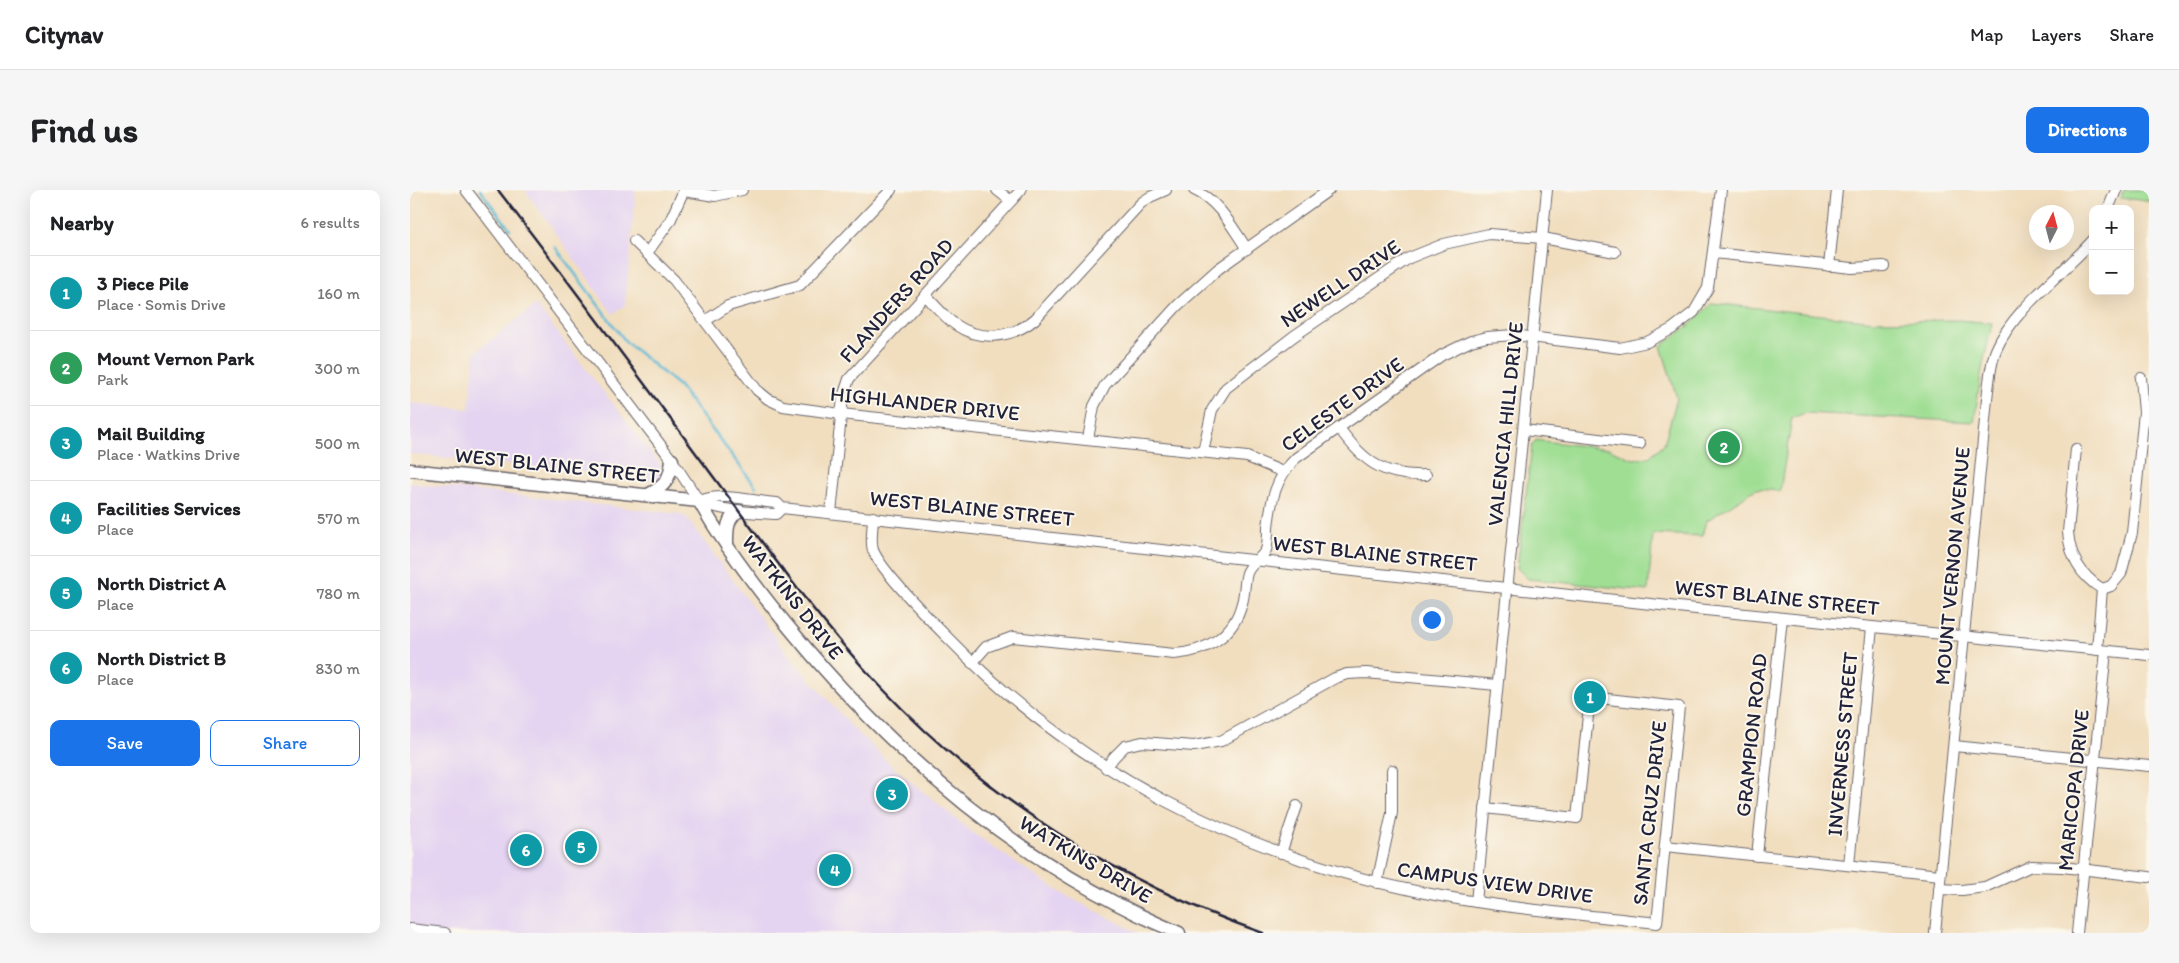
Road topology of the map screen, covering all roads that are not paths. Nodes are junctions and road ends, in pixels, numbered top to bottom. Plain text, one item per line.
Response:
1 (466, 190) edge
2 (742, 190) edge
3 (891, 190) edge
4 (997, 190) edge
5 (1021, 190) edge
6 (1166, 190) edge
7 (1194, 190) edge
8 (1329, 190) edge
9 (1547, 190) edge
10 (1721, 190) edge
11 (1837, 190) edge
12 (2116, 190) edge
13 (684, 191) edge
14 (1011, 201) junction
15 (2110, 205) edge
16 (1543, 238) junction
17 (634, 241) dead end
18 (2089, 244) edge
19 (1247, 249) junction
20 (1616, 252) dead end
21 (647, 253) junction
22 (1714, 253) junction
23 (1828, 266) junction
24 (1884, 266) dead end
25 (925, 295) junction
26 (704, 321) junction
27 (1534, 337) junction
28 (2141, 378) dead end
29 (841, 414) junction
30 (1339, 428) junction
31 (1524, 430) junction
32 (1088, 440) junction
33 (1640, 444) dead end
34 (2076, 450) dead end
35 (1203, 452) junction
36 (672, 460) junction
37 (410, 470) edge
38 (1283, 472) junction
39 (1426, 475) dead end
40 (648, 495) junction
41 (699, 501) junction
42 (782, 508) junction
43 (739, 511) junction
44 (832, 513) junction
45 (873, 517) junction
46 (727, 546) junction
47 (1257, 560) junction
48 (1507, 588) junction
49 (2102, 589) junction
50 (1782, 618) junction
51 (1872, 627) junction
52 (1964, 637) junction
53 (2101, 651) junction
54 (2149, 655) edge
55 (972, 663) junction
56 (1497, 686) junction
57 (1954, 746) junction
58 (2094, 760) junction
59 (2149, 766) edge
60 (1106, 768) junction
61 (1392, 770) dead end
62 (1297, 806) dead end
63 (1485, 808) junction
64 (1665, 846) junction
65 (1281, 853) junction
66 (1757, 856) junction
67 (1849, 866) junction
68 (2083, 870) junction
69 (1940, 875) junction
70 (2149, 877) edge
71 (1377, 883) junction
72 (1939, 889) junction
73 (1476, 902) junction
74 (1657, 923) joint
75 (410, 929) edge
76 (445, 933) edge
77 (1179, 933) edge
78 (1935, 933) edge
79 (2077, 933) edge

1 - 36 street, WATKINS DRIVE
2 - 13 street
3 - 26 street
4 - 14 street
5 - 14 street, FLANDERS ROAD
6 - 25 street
7 - 19 street
8 - 19 street
9 - 16 street, VALENCIA HILL DRIVE
10 - 22 street, CELESTE DRIVE
11 - 23 street
12 - 15 street
13 - 21 street
14 - 25 street, FLANDERS ROAD
16 - 20 street, NEWELL DRIVE
16 - 27 street, VALENCIA HILL DRIVE
16 - 35 street, NEWELL DRIVE
17 - 21 street, HIGHLANDER DRIVE
18 - 52 street, MOUNT VERNON AVENUE
19 - 32 street
21 - 26 street, HIGHLANDER DRIVE
22 - 23 street
22 - 27 street, CELESTE DRIVE
23 - 24 street
25 - 29 street, FLANDERS ROAD
26 - 29 street, HIGHLANDER DRIVE
27 - 30 street, CELESTE DRIVE
27 - 31 street, VALENCIA HILL DRIVE
28 - 49 street
29 - 32 street, HIGHLANDER DRIVE
29 - 44 street, FLANDERS ROAD
30 - 38 street, CELESTE DRIVE
30 - 39 street
31 - 33 street
31 - 48 street, VALENCIA HILL DRIVE
32 - 35 street, HIGHLANDER DRIVE
34 - 49 street
35 - 38 street, HIGHLANDER DRIVE
36 - 40 main road
36 - 41 street, WATKINS DRIVE
37 - 40 main road, WEST BLAINE STREET
38 - 47 street, CELESTE DRIVE
40 - 41 main road, WEST BLAINE STREET
41 - 42 street, WEST BLAINE STREET
41 - 43 street, WEST BLAINE STREET
41 - 46 main road, WATKINS DRIVE
42 - 43 street, WEST BLAINE STREET
42 - 44 street, WEST BLAINE STREET
43 - 46 main road
44 - 45 street, WEST BLAINE STREET
45 - 47 street, WEST BLAINE STREET
45 - 55 street, CAMPUS VIEW DRIVE
46 - 77 main road, WATKINS DRIVE
47 - 48 street, WEST BLAINE STREET
47 - 55 street, CELESTE DRIVE
48 - 50 street, WEST BLAINE STREET
48 - 56 street, VALENCIA HILL DRIVE
49 - 53 street, MARICOPA DRIVE
50 - 51 street, WEST BLAINE STREET
50 - 66 street, GRAMPION ROAD
51 - 52 street, WEST BLAINE STREET
51 - 67 street, INVERNESS STREET
52 - 53 street, WEST BLAINE STREET
52 - 57 street, MOUNT VERNON AVENUE
53 - 54 street, WEST BLAINE STREET
53 - 58 street, MARICOPA DRIVE
55 - 60 street, CAMPUS VIEW DRIVE
56 - 60 street
56 - 63 street, VALENCIA HILL DRIVE
57 - 58 street
57 - 69 street, MOUNT VERNON AVENUE
58 - 59 street
58 - 68 street, MARICOPA DRIVE
60 - 65 street, CAMPUS VIEW DRIVE
61 - 71 street
62 - 65 street
63 - 64 street, SANTA CRUZ DRIVE
63 - 73 street, VALENCIA HILL DRIVE
64 - 66 street
64 - 74 street, SANTA CRUZ DRIVE
65 - 71 street, CAMPUS VIEW DRIVE
66 - 67 street
67 - 69 street
68 - 70 street
68 - 72 street
68 - 79 street, MARICOPA DRIVE
69 - 72 street, MOUNT VERNON AVENUE
71 - 73 street, CAMPUS VIEW DRIVE
72 - 78 street, MOUNT VERNON AVENUE
73 - 74 street, CAMPUS VIEW DRIVE
75 - 76 street

